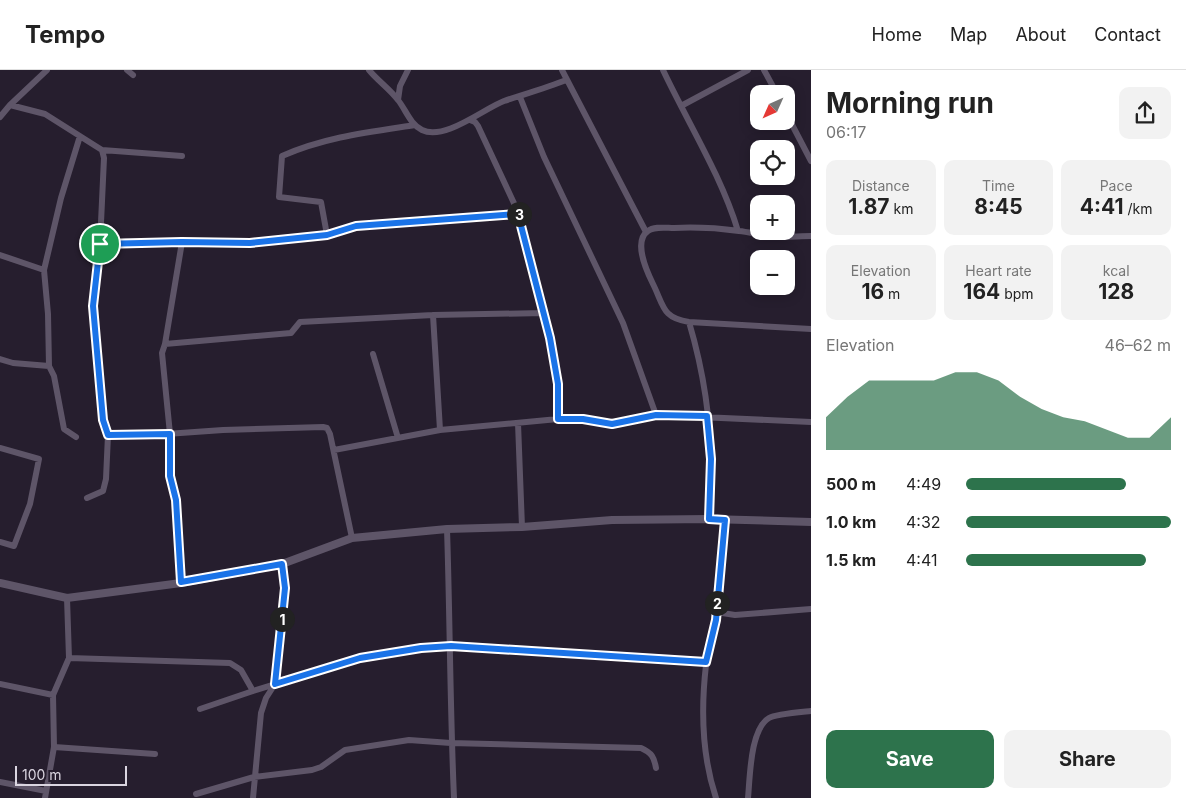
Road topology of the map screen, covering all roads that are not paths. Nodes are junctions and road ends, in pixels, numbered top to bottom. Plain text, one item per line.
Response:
1 (48, 70) edge
2 (127, 70) edge
3 (369, 70) edge
4 (408, 70) edge
5 (562, 70) edge
6 (663, 70) edge
7 (748, 70) edge
8 (764, 70) edge
9 (133, 75) dead end
10 (566, 80) junction
11 (772, 85) edge
12 (520, 97) junction
13 (398, 100) junction
14 (10, 105) junction
15 (680, 106) junction
16 (0, 117) edge
17 (470, 120) junction
18 (415, 125) junction
19 (795, 130) edge
20 (80, 136) junction
21 (102, 150) junction
22 (182, 156) dead end
23 (811, 161) edge
24 (518, 214) junction
25 (738, 231) junction
26 (646, 232) junction
27 (327, 235) junction
28 (811, 236) edge
29 (182, 242) junction
30 (100, 244) junction
31 (0, 255) edge
32 (44, 270) junction
33 (544, 313) junction
34 (433, 314) junction
35 (689, 322) junction
36 (811, 329) edge
37 (165, 344) junction
38 (373, 354) dead end
39 (0, 359) edge
40 (50, 366) junction
41 (656, 415) junction
42 (707, 416) junction
43 (558, 419) junction
44 (811, 422) edge
45 (518, 423) junction
46 (440, 430) junction
47 (170, 434) junction
48 (108, 435) junction
49 (76, 437) dead end
50 (398, 438) junction
51 (0, 448) edge
52 (334, 450) junction
53 (87, 498) dead end
54 (709, 519) junction
55 (725, 520) junction
56 (811, 522) edge
57 (522, 527) junction
58 (447, 529) junction
59 (352, 538) junction
60 (0, 542) edge
61 (282, 564) junction
62 (181, 582) junction
63 (0, 583) edge
64 (67, 598) junction
65 (811, 609) edge
66 (716, 612) junction
67 (451, 646) junction
68 (69, 658) junction
69 (706, 662) junction
70 (0, 684) edge
71 (275, 684) junction
72 (253, 691) junction
73 (53, 695) junction
74 (200, 709) dead end
75 (811, 711) edge
76 (451, 743) junction
77 (54, 747) junction
78 (155, 754) dead end
79 (656, 768) dead end
80 (254, 777) junction
81 (0, 782) edge
82 (45, 794) edge
83 (196, 794) dead end
84 (253, 798) edge
85 (454, 798) edge
86 (716, 798) edge
87 (748, 798) edge

1 - 14 street
2 - 9 street
3 - 13 street
4 - 13 street
5 - 10 street
6 - 15 street
7 - 15 street
8 - 11 street
10 - 12 street
10 - 26 street
12 - 17 street
12 - 41 street
13 - 18 street
14 - 16 street
14 - 20 street
15 - 25 street
17 - 18 street
17 - 24 street
18 - 27 street
19 - 23 street
20 - 21 street
20 - 32 street
21 - 22 street
21 - 30 street
24 - 27 street
24 - 33 street
25 - 26 street
25 - 28 street
26 - 35 street
27 - 29 street
29 - 30 street
29 - 37 street
30 - 48 street
31 - 32 street
32 - 40 street
33 - 34 street
33 - 43 street
34 - 37 street
34 - 46 street
35 - 36 street
35 - 42 street
37 - 47 street
38 - 50 street
39 - 40 street
40 - 49 street
41 - 42 street
41 - 43 street
42 - 44 street
42 - 54 street
43 - 45 street
45 - 46 street
45 - 57 street
46 - 50 street
47 - 48 street
47 - 52 street
47 - 62 street
48 - 53 street
50 - 52 street
51 - 60 street
52 - 59 street
54 - 55 street
54 - 57 street
55 - 56 street
55 - 66 street
57 - 58 street
58 - 59 street
58 - 67 street
59 - 61 street
61 - 62 street
61 - 71 street
62 - 64 street
63 - 64 street
64 - 68 street
65 - 66 street
66 - 69 street
67 - 69 street
67 - 71 street
67 - 76 street
68 - 72 street
68 - 73 street
69 - 86 street
70 - 73 street
71 - 72 street
71 - 80 street
72 - 74 street
73 - 77 street
75 - 87 street
76 - 79 street
76 - 80 street
76 - 85 street
77 - 78 street
77 - 82 street
80 - 83 street
80 - 84 street
81 - 82 street

